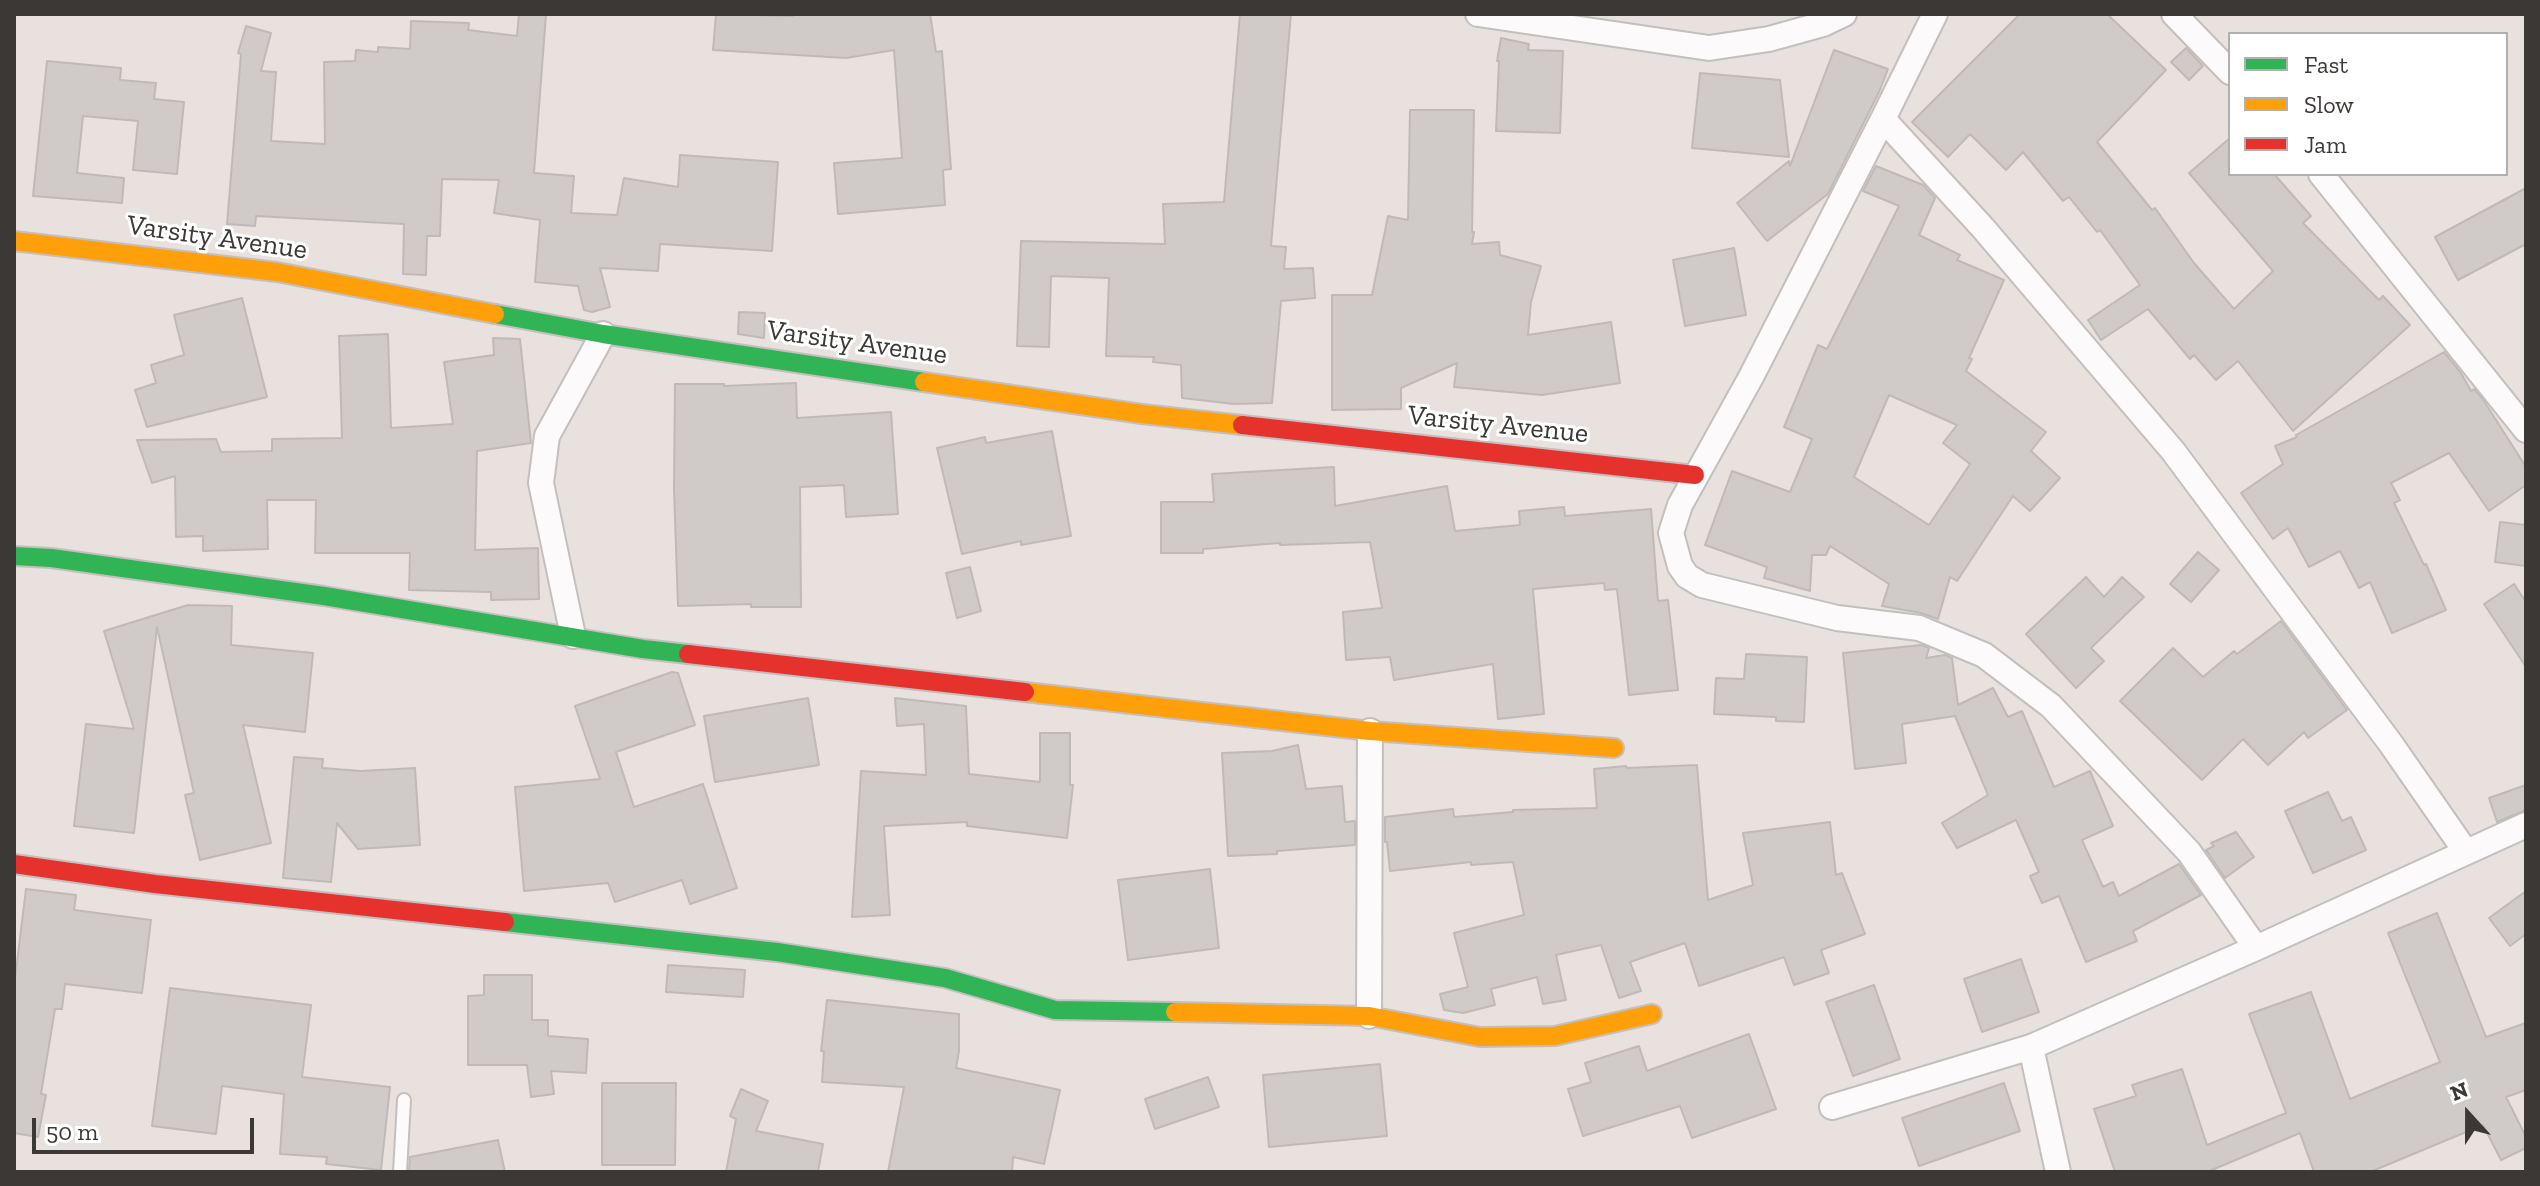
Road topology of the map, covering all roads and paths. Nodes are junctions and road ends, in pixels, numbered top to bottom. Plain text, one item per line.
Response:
1 (1478, 14) edge
2 (1844, 14) edge
3 (1935, 14) edge
4 (2174, 14) edge
5 (2228, 70) edge
6 (1883, 119) junction
7 (2323, 176) edge
8 (14, 241) edge
9 (603, 334) junction
10 (2526, 430) edge
11 (1695, 475) junction
12 (14, 556) edge
13 (573, 636) junction
14 (1370, 731) junction
15 (1614, 748) dead end
16 (2526, 825) edge
17 (2466, 852) junction
18 (14, 864) edge
19 (2256, 948) junction
20 (1652, 1014) dead end
21 (1369, 1016) junction
22 (2031, 1047) junction
23 (404, 1100) dead end
24 (1832, 1107) dead end
25 (400, 1172) edge
26 (2058, 1172) edge

1 - 2 street
3 - 6 street
4 - 5 street
6 - 11 street
6 - 17 street
7 - 10 street
8 - 9 street, Varsity Avenue
9 - 11 street, Varsity Avenue
9 - 13 street
11 - 19 street
12 - 13 street
13 - 14 street
14 - 15 street
14 - 21 street
16 - 17 street
17 - 19 street
18 - 21 street
19 - 22 street
20 - 21 street
22 - 24 street
22 - 26 street
23 - 25 lane

